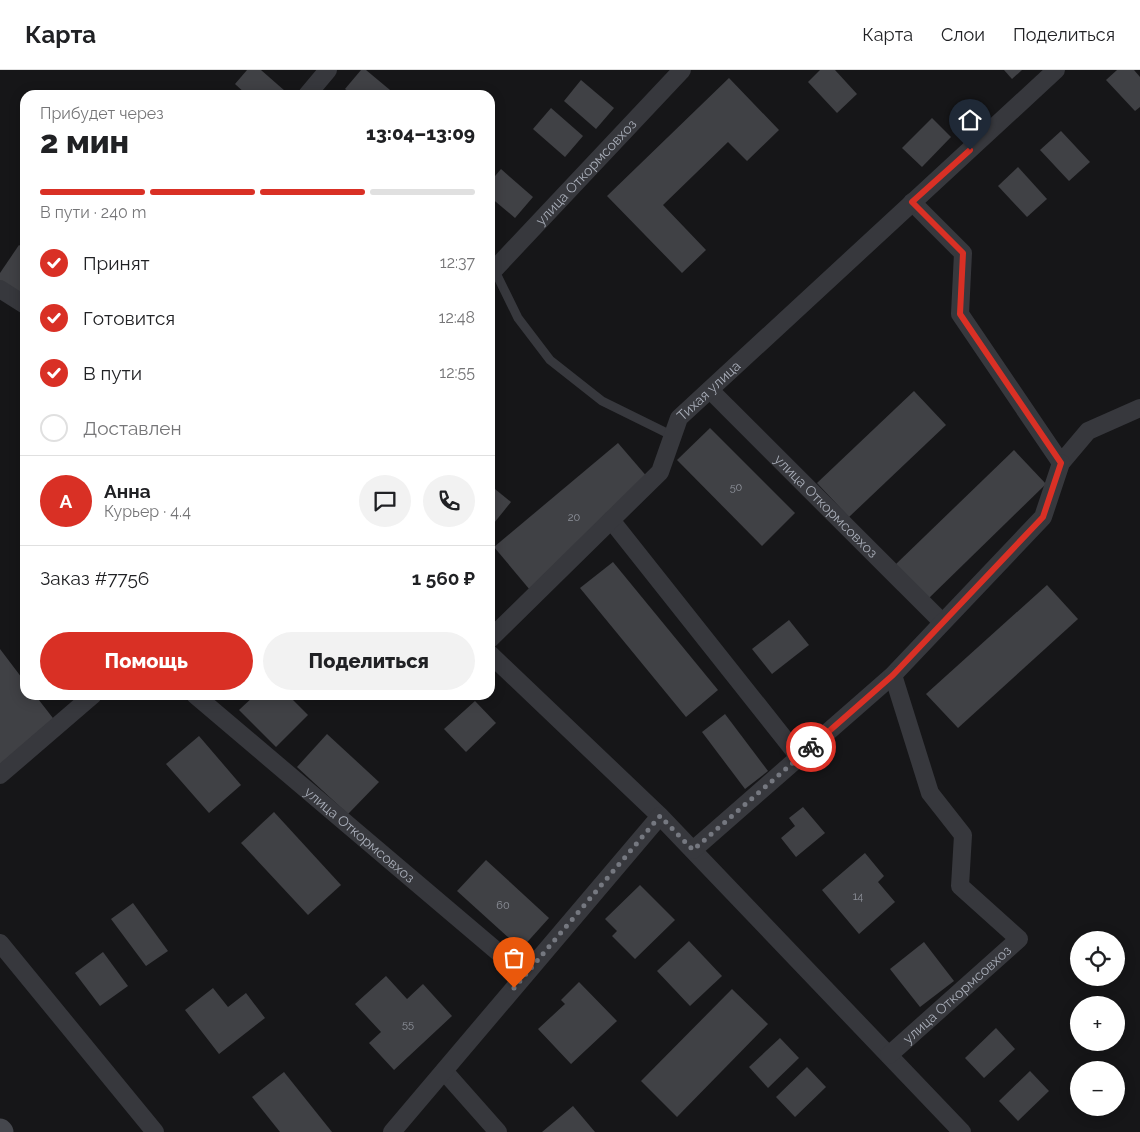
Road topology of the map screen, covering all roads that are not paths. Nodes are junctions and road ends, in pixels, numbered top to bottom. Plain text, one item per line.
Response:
1 (328, 70) edge
2 (682, 70) edge
3 (1056, 70) edge
4 (311, 90) edge
5 (912, 202) junction
6 (495, 268) edge
7 (495, 276) edge
8 (0, 288) edge
9 (20, 302) edge
10 (710, 390) junction
11 (1140, 408) edge
12 (672, 436) junction
13 (1061, 463) junction
14 (611, 520) junction
15 (942, 622) junction
16 (495, 634) edge
17 (495, 659) edge
18 (893, 675) junction
19 (87, 700) edge
20 (201, 700) edge
21 (799, 757) junction
22 (0, 775) edge
23 (660, 816) junction
24 (693, 850) junction
25 (0, 943) edge
26 (525, 975) junction
27 (889, 1055) junction
28 (444, 1071) junction
29 (155, 1132) edge
30 (392, 1132) edge
31 (498, 1132) edge
32 (962, 1132) edge

1 - 4 street
2 - 6 street, улица Откормсовхоз
3 - 5 street, Тихая улица
5 - 10 street, Тихая улица
5 - 13 street
7 - 12 lane
8 - 9 street
10 - 12 street, Тихая улица
10 - 15 street, улица Откормсовхоз
11 - 13 street
12 - 14 street, Тихая улица
13 - 15 street
14 - 16 street, Тихая улица
14 - 21 street
15 - 18 street
17 - 23 street
18 - 21 street
18 - 27 street, улица Откормсовхоз
19 - 22 street
20 - 26 street, улица Откормсовхоз
21 - 24 street
23 - 24 street
23 - 26 street
24 - 27 street
25 - 29 street
26 - 28 street
27 - 32 street
28 - 30 street
28 - 31 street

